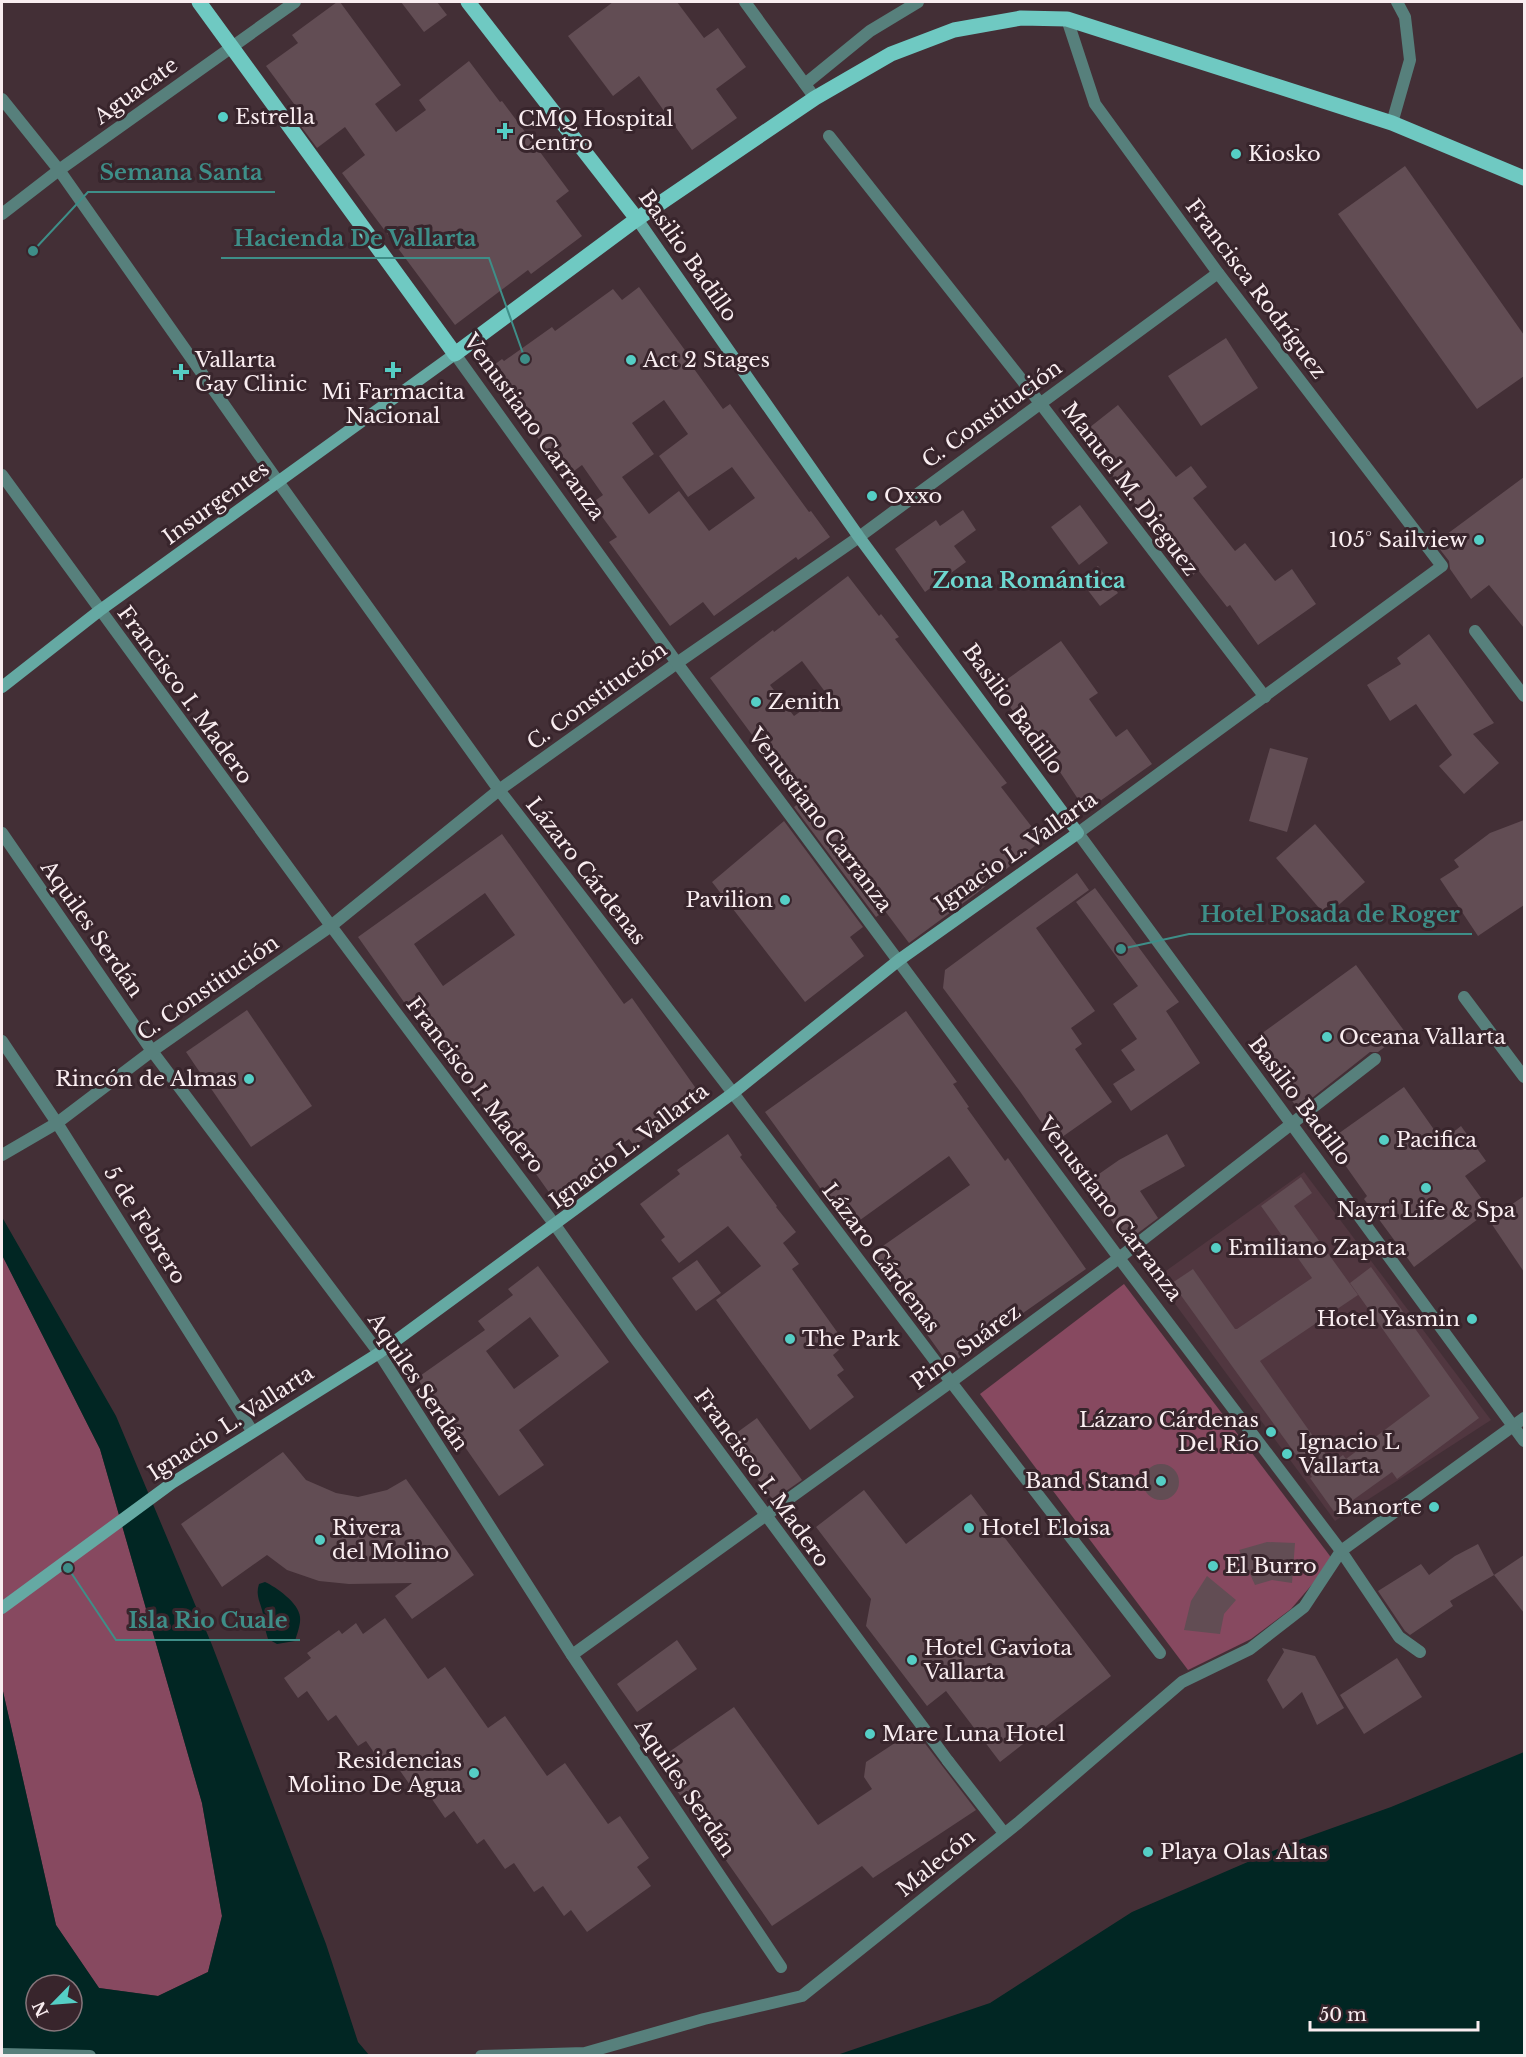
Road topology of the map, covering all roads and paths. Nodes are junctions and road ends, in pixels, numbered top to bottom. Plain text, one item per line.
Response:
1 (199, 2) edge
2 (295, 2) edge
3 (468, 2) edge
4 (745, 2) edge
5 (918, 2) edge
6 (1397, 2) edge
7 (1067, 19) junction
8 (231, 46) junction
9 (805, 84) junction
10 (815, 98) junction
11 (2, 99) edge
12 (1392, 123) junction
13 (829, 136) dead end
14 (58, 170) junction
15 (1524, 178) edge
16 (2, 214) edge
17 (637, 219) junction
18 (1218, 273) junction
19 (455, 354) junction
20 (1040, 403) junction
21 (2, 475) edge
22 (279, 483) junction
23 (859, 537) junction
24 (1443, 566) joint
25 (99, 611) junction
26 (1474, 631) dead end
27 (677, 663) junction
28 (2, 687) edge
29 (1265, 696) junction
30 (1524, 696) edge
31 (499, 790) junction
32 (2, 833) edge
33 (1078, 833) junction
34 (331, 926) junction
35 (899, 960) junction
36 (1464, 997) dead end
37 (2, 1041) edge
38 (152, 1051) junction
39 (1375, 1059) dead end
40 (1524, 1077) edge
41 (733, 1093) junction
42 (57, 1123) junction
43 (1291, 1123) junction
44 (2, 1155) edge
45 (555, 1225) junction
46 (1119, 1258) junction
47 (379, 1353) junction
48 (951, 1382) junction
49 (1524, 1418) edge
50 (1513, 1426) junction
51 (252, 1431) junction
52 (1524, 1442) edge
53 (765, 1516) junction
54 (1341, 1551) junction
55 (2, 1608) edge
56 (1420, 1652) dead end
57 (1160, 1653) dead end
58 (572, 1655) junction
59 (1004, 1833) junction
60 (781, 1967) dead end
61 (2, 2054) edge
62 (90, 2055) edge
63 (481, 2055) edge

1 - 8 main road, Venustiano Carranza
2 - 8 street, Aguacate
3 - 17 main road, Basilio Badillo
4 - 9 street
5 - 9 street
6 - 12 street
7 - 10 main road
7 - 12 main road
7 - 18 street, Francisca Rodríguez
8 - 14 street, Aguacate
8 - 19 main road, Venustiano Carranza
9 - 10 street
10 - 17 main road
11 - 14 street, Lázaro Cárdenas
12 - 15 main road
13 - 20 street, Manuel M. Dieguez
14 - 16 street, Aguacate
14 - 22 street, Lázaro Cárdenas
17 - 19 main road
17 - 23 main road, Basilio Badillo
18 - 20 street, C. Constitución
18 - 24 street, Francisca Rodríguez
19 - 22 main road, Insurgentes
19 - 27 street, Venustiano Carranza
20 - 23 street, C. Constitución
20 - 29 street, Manuel M. Dieguez
21 - 25 street, Francisco I. Madero
22 - 25 main road, Insurgentes
22 - 31 street, Lázaro Cárdenas
23 - 27 street, C. Constitución
23 - 33 main road, Basilio Badillo
24 - 29 street, Ignacio L. Vallarta
25 - 28 main road, Insurgentes
25 - 34 street, Francisco I. Madero
26 - 30 street
27 - 31 street, C. Constitución
27 - 35 street, Venustiano Carranza
29 - 33 street, Ignacio L. Vallarta
31 - 34 street, C. Constitución
31 - 41 street, Lázaro Cárdenas
32 - 38 street, Aquiles Serdán
33 - 35 main road, Ignacio L. Vallarta
33 - 43 street, Basilio Badillo
34 - 38 street, C. Constitución
34 - 45 street, Francisco I. Madero
35 - 41 main road, Ignacio L. Vallarta
35 - 46 street, Venustiano Carranza
36 - 40 street
37 - 42 street, 5 de Febrero
38 - 42 street, C. Constitución
38 - 47 street, Aquiles Serdán
39 - 43 street, Pino Suárez
41 - 45 main road, Ignacio L. Vallarta
41 - 48 street, Lázaro Cárdenas
42 - 44 street, C. Constitución
42 - 51 street, 5 de Febrero
43 - 46 street, Pino Suárez
43 - 50 street, Basilio Badillo
45 - 47 main road, Ignacio L. Vallarta
45 - 53 street, Francisco I. Madero
46 - 48 street, Pino Suárez
46 - 54 street, Venustiano Carranza
47 - 51 main road, Ignacio L. Vallarta
47 - 58 street, Aquiles Serdán
48 - 53 street, Pino Suárez
48 - 57 street, Lázaro Cárdenas
49 - 50 street
50 - 52 street, Basilio Badillo
50 - 54 street
51 - 55 main road, Ignacio L. Vallarta
53 - 58 street, Pino Suárez
53 - 59 street, Francisco I. Madero
54 - 56 street, Venustiano Carranza
54 - 59 street, Malecón
58 - 60 street, Aquiles Serdán
59 - 63 street, Malecón
61 - 62 street

